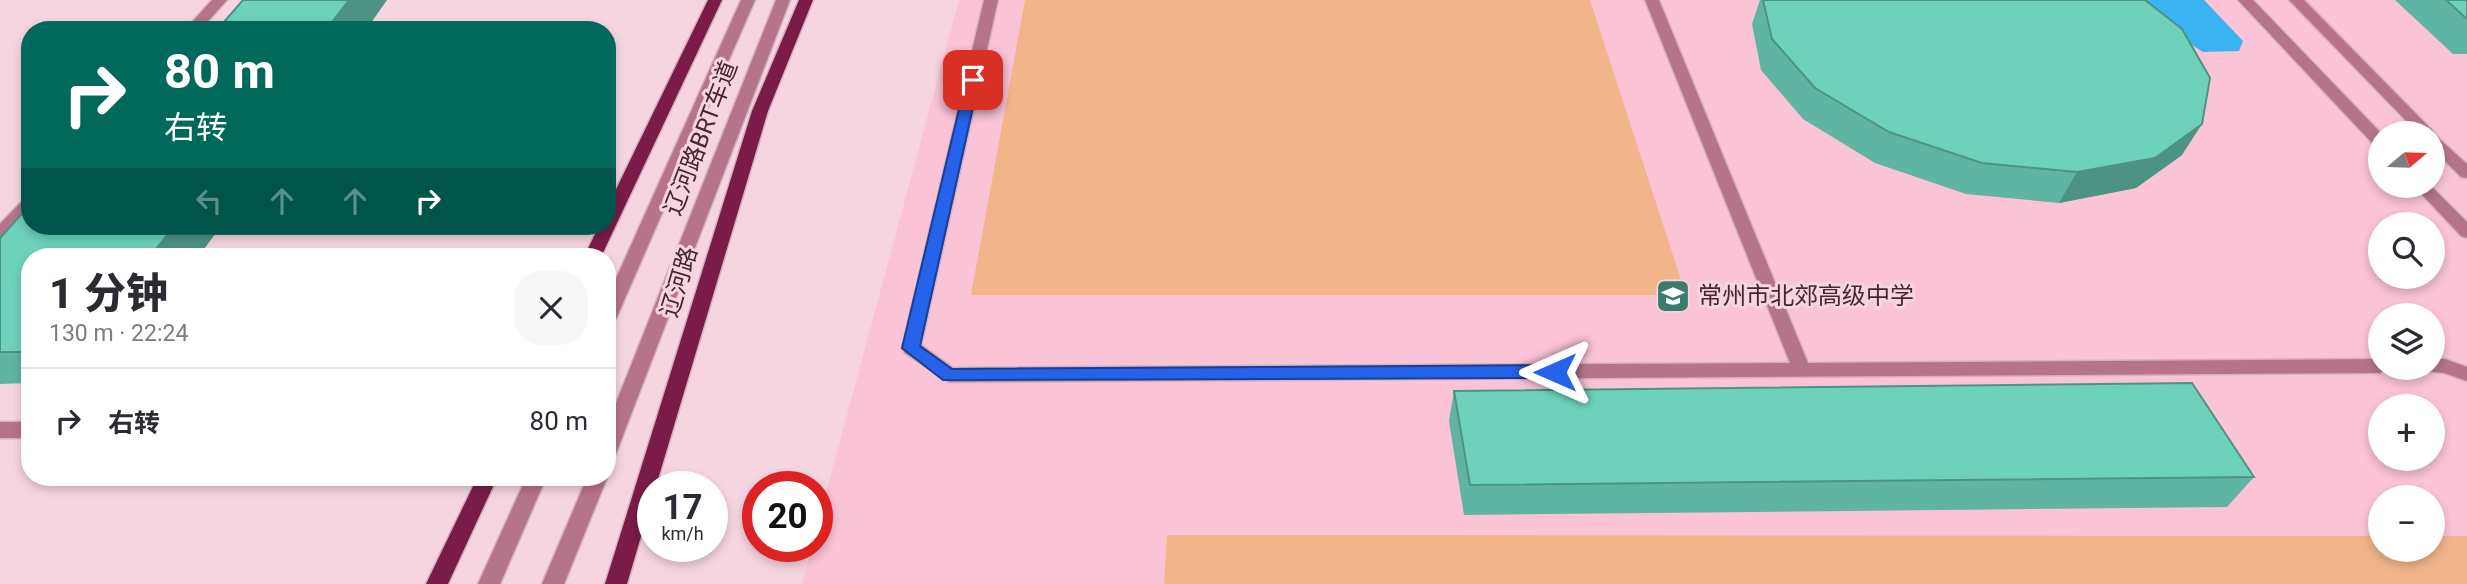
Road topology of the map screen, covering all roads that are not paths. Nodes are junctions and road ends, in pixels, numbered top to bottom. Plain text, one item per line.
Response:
1 (220, 0) edge
2 (715, 0) edge
3 (748, 0) edge
4 (783, 0) edge
5 (806, 0) edge
6 (991, 0) edge
7 (1652, 0) edge
8 (2245, 0) edge
9 (2295, 0) edge
10 (200, 21) edge
11 (2415, 121) edge
12 (2368, 128) edge
13 (2445, 152) edge
14 (2467, 173) edge
15 (2434, 198) edge
16 (616, 209) edge
17 (21, 212) edge
18 (2467, 232) edge
19 (0, 234) edge
20 (616, 299) edge
21 (2368, 366) edge
22 (2445, 366) edge
23 (1802, 370) junction
24 (2467, 374) edge
25 (616, 428) edge
26 (0, 430) edge
27 (21, 430) edge
28 (483, 486) edge
29 (532, 486) edge
30 (594, 486) edge
31 (437, 584) edge
32 (488, 584) edge
33 (553, 584) edge
34 (616, 584) edge

1 - 10 lane
2 - 16 main road
3 - 20 lane, 辽河路BRT车道
4 - 25 lane, 辽河路BRT车道
5 - 34 main road, 辽河路
6 - 23 lane
7 - 23 lane
8 - 12 lane
9 - 11 lane
13 - 14 lane
15 - 18 lane
17 - 19 lane
21 - 23 lane
22 - 24 lane
26 - 27 lane
28 - 31 main road
29 - 32 lane
30 - 33 lane

